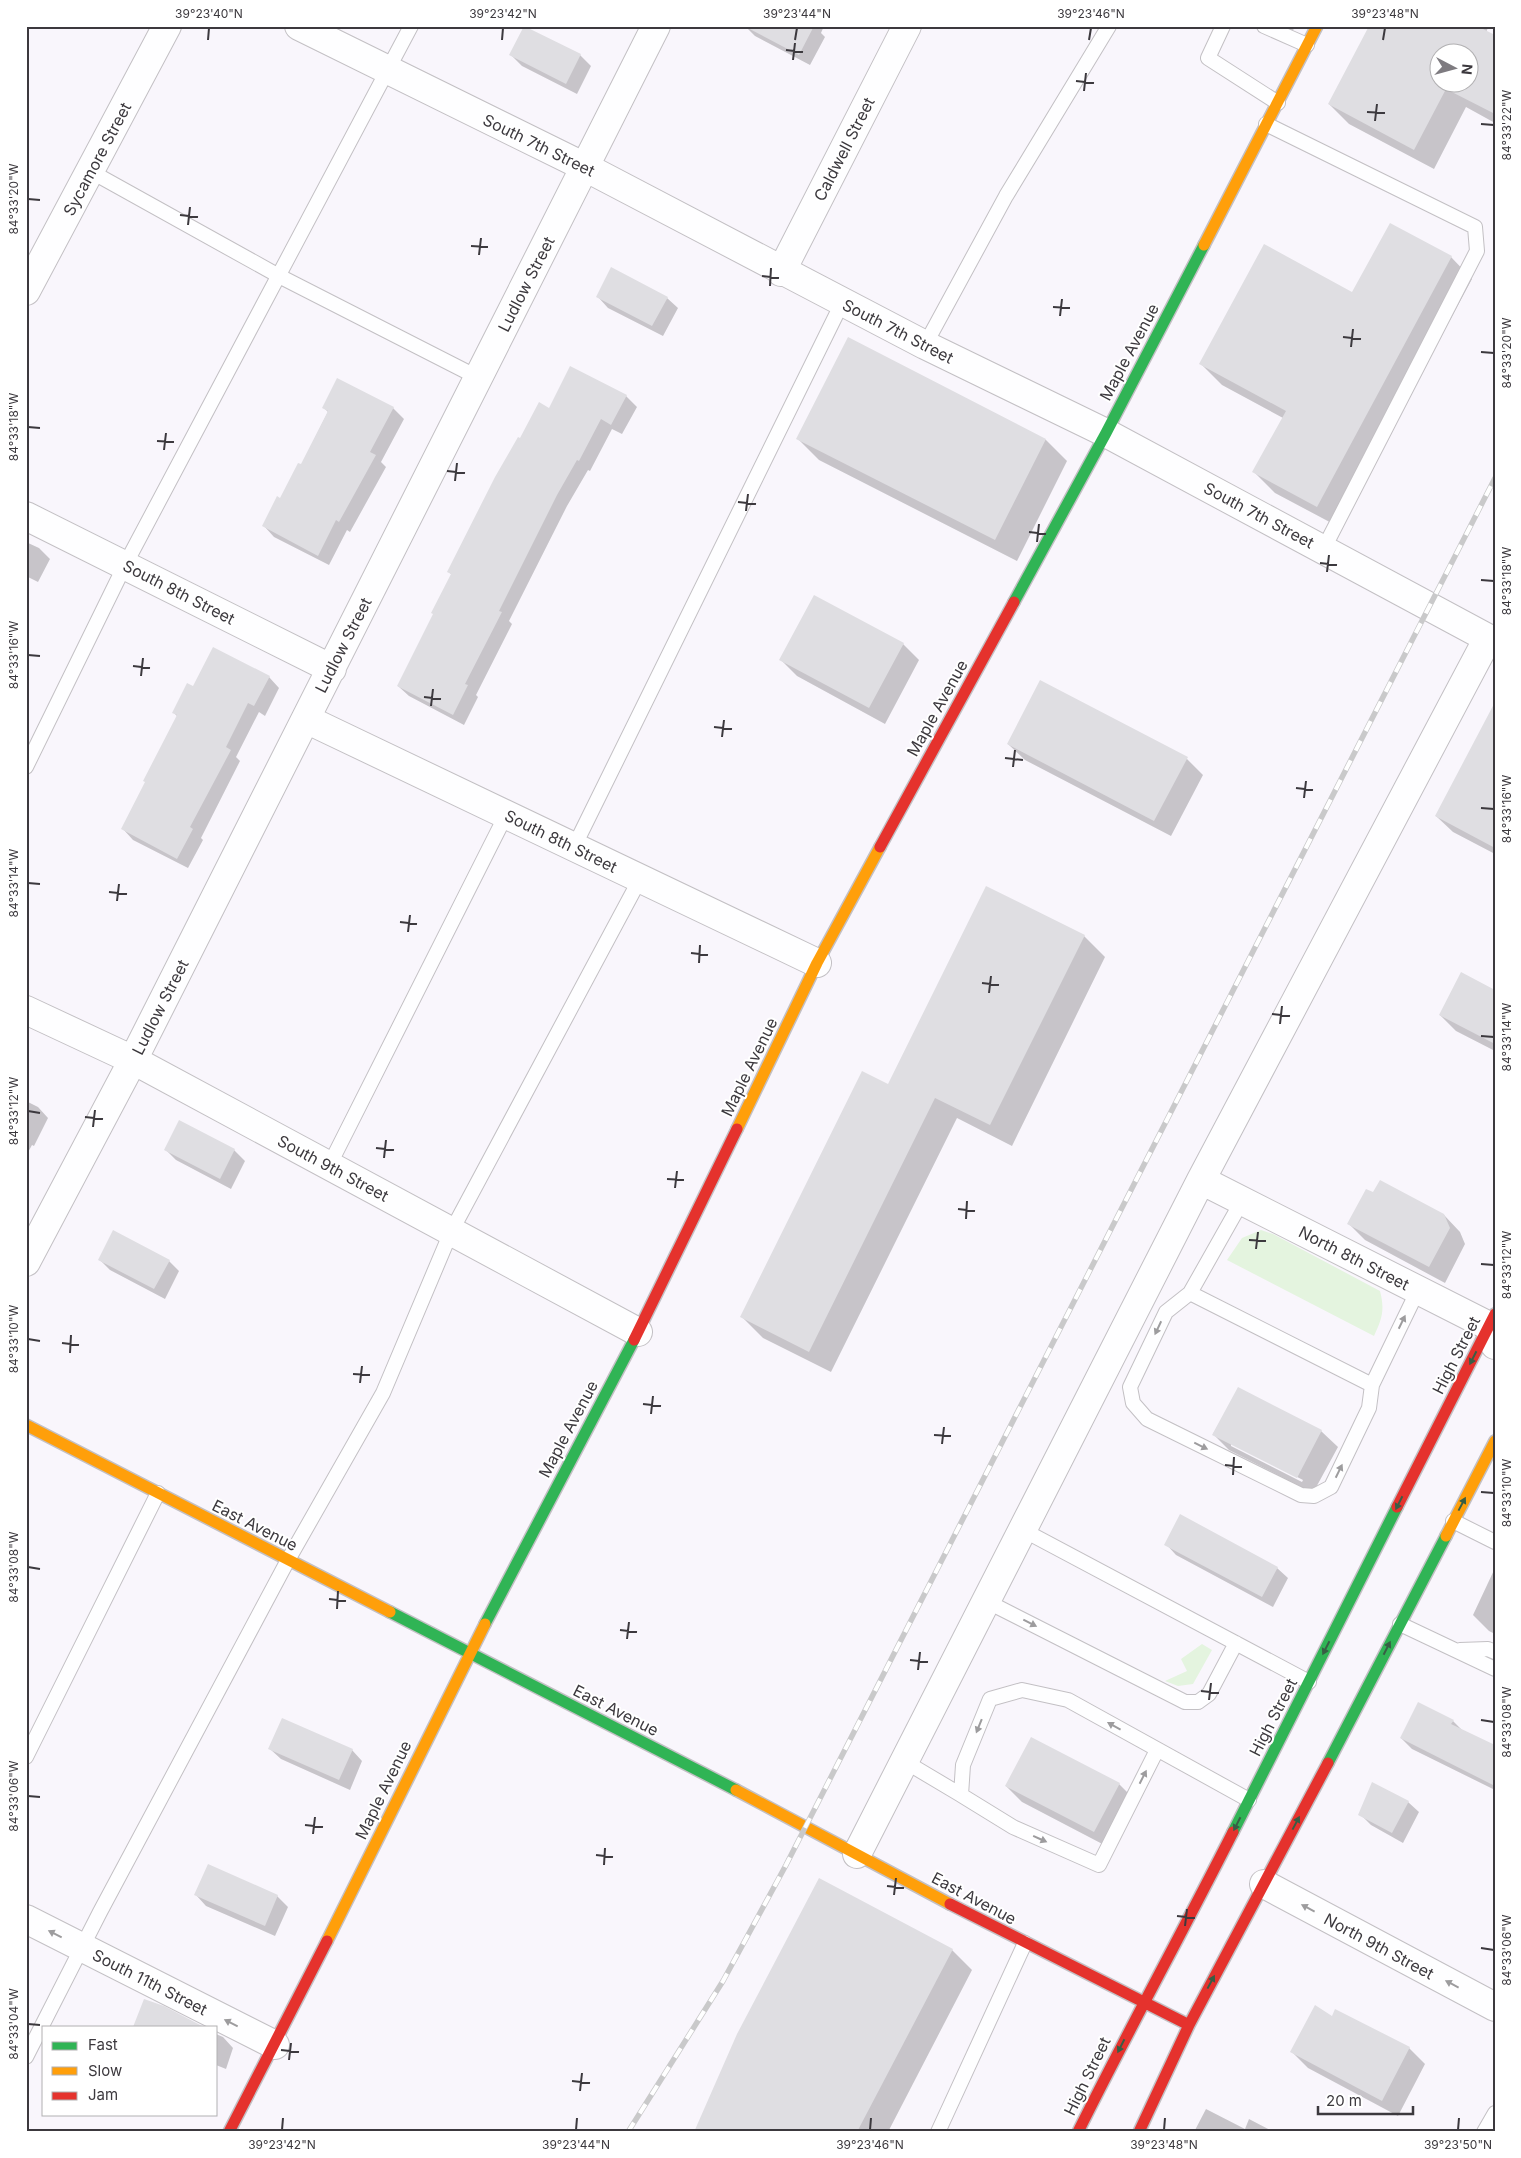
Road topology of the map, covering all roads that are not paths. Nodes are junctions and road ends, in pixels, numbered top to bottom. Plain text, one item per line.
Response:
1 (167, 26) edge
2 (299, 26) edge
3 (411, 26) edge
4 (656, 26) edge
5 (907, 26) edge
6 (1109, 26) edge
7 (1224, 26) edge
8 (1264, 26) edge
9 (1317, 26) edge
10 (1308, 45) junction
11 (388, 70) junction
12 (1278, 103) junction
13 (1266, 124) junction
14 (585, 167) junction
15 (90, 171) junction
16 (781, 272) junction
17 (279, 276) junction
18 (26, 291) edge
19 (842, 303) junction
20 (924, 345) junction
21 (479, 378) junction
22 (1106, 433) junction
23 (26, 516) edge
24 (1323, 550) junction
25 (125, 565) junction
26 (1492, 640) edge
27 (332, 669) junction
28 (306, 719) junction
29 (26, 767) edge
30 (506, 815) junction
31 (574, 847) junction
32 (640, 879) junction
33 (817, 963) junction
34 (26, 1010) edge
35 (133, 1060) junction
36 (329, 1166) junction
37 (1201, 1180) junction
38 (1242, 1201) junction
39 (451, 1232) junction
40 (26, 1262) edge
41 (1418, 1290) junction
42 (1190, 1293) junction
43 (1493, 1328) edge
44 (638, 1332) junction
45 (1372, 1385) junction
46 (26, 1425) edge
47 (1495, 1441) edge
48 (158, 1493) junction
49 (1453, 1521) junction
50 (1023, 1530) junction
51 (1495, 1542) edge
52 (288, 1560) junction
53 (986, 1601) junction
54 (1400, 1624) junction
55 (1236, 1643) junction
56 (1457, 1650) junction
57 (1495, 1652) edge
58 (470, 1653) junction
59 (1495, 1668) edge
60 (1309, 1682) junction
61 (1157, 1750) junction
62 (26, 1756) edge
63 (904, 1762) junction
64 (961, 1795) junction
65 (1249, 1800) junction
66 (857, 1854) junction
67 (1264, 1884) junction
68 (26, 1919) edge
69 (1025, 1943) junction
70 (82, 1948) junction
71 (1144, 2003) junction
72 (1495, 2007) edge
73 (1189, 2026) junction
74 (275, 2045) junction
75 (26, 2057) edge
76 (1495, 2113) edge
77 (229, 2132) edge
78 (938, 2132) edge
79 (1078, 2132) edge
80 (1138, 2132) edge
81 (1484, 2132) edge

1 - 15 street, Sycamore Street
2 - 11 street, South 7th Street
3 - 11 lane
4 - 14 street, Ludlow Street
5 - 16 street, Caldwell Street
6 - 20 lane
7 - 12 lane
8 - 10 lane
9 - 10 main road, Maple Avenue
10 - 12 main road, Maple Avenue
11 - 14 street, South 7th Street
11 - 17 lane
12 - 13 main road, Maple Avenue
13 - 22 main road, Maple Avenue
13 - 24 lane
14 - 16 street, South 7th Street
14 - 21 street, Ludlow Street
15 - 17 lane
15 - 18 street, Sycamore Street
16 - 19 street, South 7th Street
17 - 21 lane
17 - 25 lane
19 - 20 street, South 7th Street
19 - 31 lane
20 - 22 street, South 7th Street
21 - 27 street, Ludlow Street
22 - 24 street, South 7th Street
22 - 33 main road, Maple Avenue
23 - 25 street, South 8th Street
24 - 26 street, South 7th Street
25 - 27 street, South 8th Street
25 - 29 lane
26 - 37 street
27 - 28 street, Ludlow Street
28 - 30 street, South 8th Street
28 - 35 street, Ludlow Street
30 - 31 street, South 8th Street
30 - 36 lane
31 - 32 street, South 8th Street
32 - 33 street, South 8th Street
32 - 39 lane
33 - 44 main road, Maple Avenue
34 - 35 street, South 9th Street
35 - 36 street, South 9th Street
35 - 40 street, Ludlow Street
36 - 39 street, South 9th Street
37 - 38 street, North 8th Street
37 - 50 street
38 - 41 street, North 8th Street
38 - 42 lane
39 - 44 street, South 9th Street
39 - 52 lane
41 - 43 street, North 8th Street
45 -> 41 lane
42 - 45 lane
42 -> 45 lane
43 -> 60 main road, High Street
44 - 58 main road, Maple Avenue
46 - 48 main road, East Avenue
49 -> 47 main road
48 - 52 main road, East Avenue
48 - 62 lane
49 - 51 lane
49 - 54 main road
50 - 53 street
50 - 55 lane
52 - 58 main road, East Avenue
52 - 70 lane
53 -> 55 lane
53 - 63 street
54 - 56 lane
67 -> 54 main road
55 - 60 lane
56 - 57 lane
56 - 59 lane
58 - 66 main road, East Avenue
58 - 74 main road, Maple Avenue
60 - 65 main road, High Street
61 -> 64 lane
64 -> 61 lane
61 - 65 lane
63 - 64 lane
63 - 66 street
65 -> 71 main road, High Street
66 - 69 main road, East Avenue
72 -> 67 street, North 9th Street
73 -> 67 main road
70 -> 68 street, South 11th Street
69 - 71 main road, East Avenue
69 - 78 lane
74 -> 70 street, South 11th Street
70 - 75 lane
71 - 73 main road, East Avenue
71 -> 79 main road, High Street
73 - 80 main road
74 - 77 main road, Maple Avenue
76 - 81 lane

